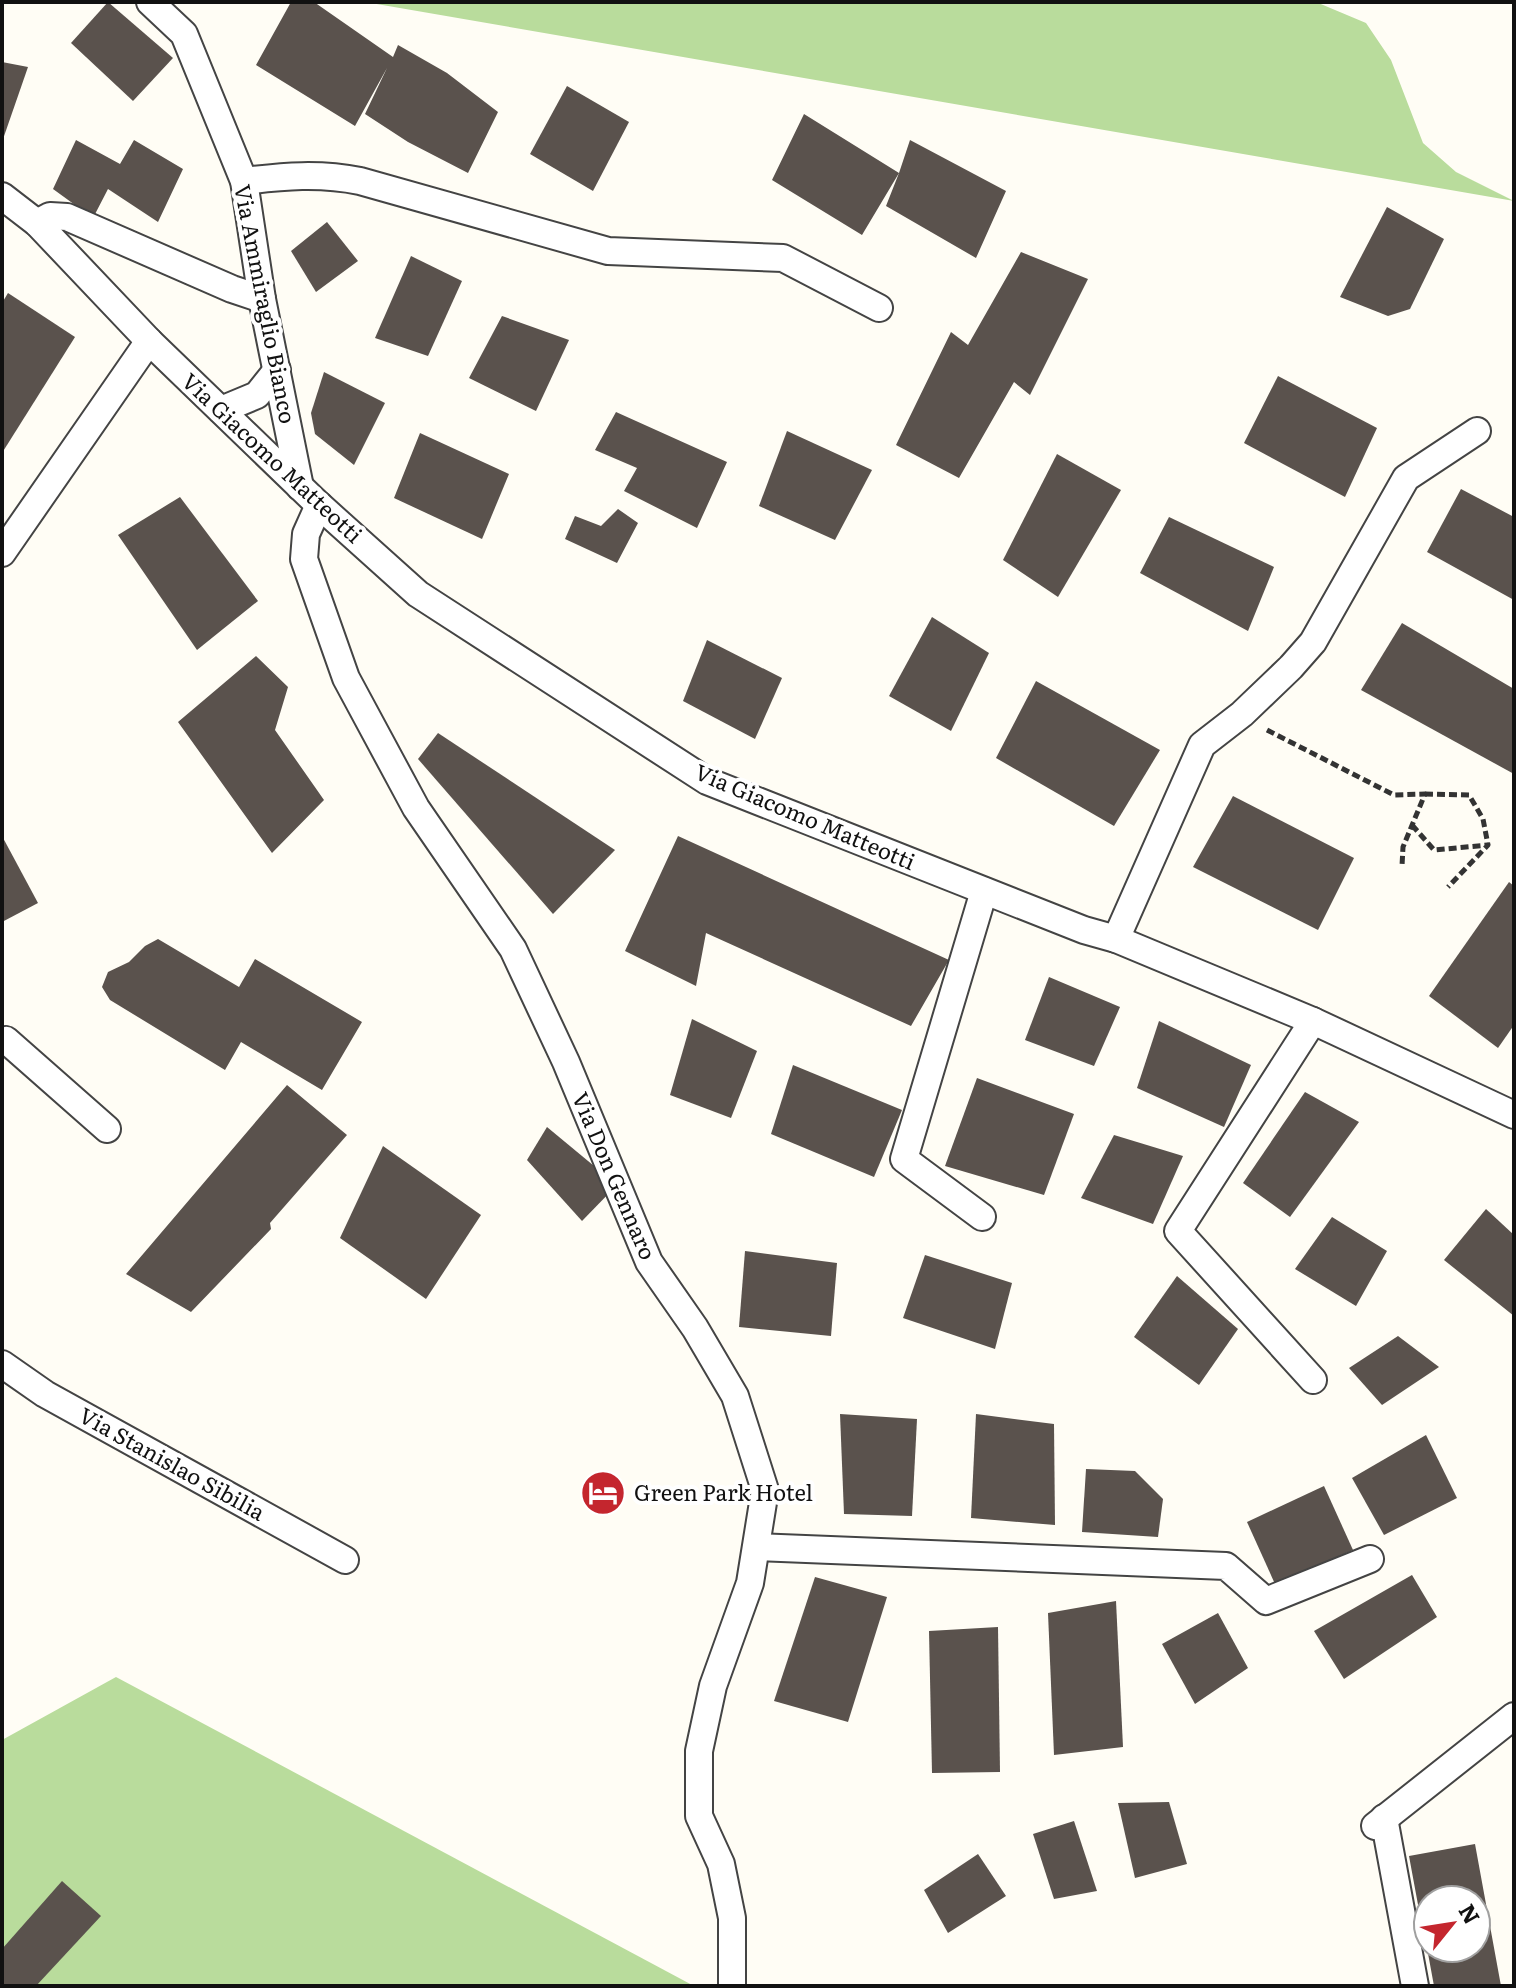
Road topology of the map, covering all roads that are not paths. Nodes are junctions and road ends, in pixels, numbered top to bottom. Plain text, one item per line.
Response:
1 (150, 2) edge
2 (244, 181) junction
3 (2, 196) edge
4 (37, 223) junction
5 (262, 299) junction
6 (879, 308) dead end
7 (149, 341) junction
8 (277, 370) junction
9 (221, 410) junction
10 (1477, 431) dead end
11 (310, 496) junction
12 (2, 553) edge
13 (984, 891) junction
14 (1116, 939) junction
15 (1313, 1021) junction
16 (2, 1042) edge
17 (1514, 1115) edge
18 (107, 1129) dead end
19 (982, 1217) dead end
20 (2, 1364) edge
21 (1313, 1380) dead end
22 (758, 1547) junction
23 (1370, 1559) dead end
24 (345, 1560) dead end
25 (1514, 1716) edge
26 (733, 1978) edge
27 (1415, 1986) edge

1 - 2 street, Via Ammiraglio Bianco
2 - 5 street, Via Ammiraglio Bianco
2 - 6 street
3 - 4 street, Via Giacomo Matteotti
4 - 5 street
4 - 7 street, Via Giacomo Matteotti
5 - 8 street, Via Ammiraglio Bianco
7 - 9 street, Via Giacomo Matteotti
7 - 12 street
8 - 9 street
8 - 11 street, Via Ammiraglio Bianco
9 - 11 street, Via Giacomo Matteotti
10 - 14 street
11 - 13 street, Via Giacomo Matteotti
11 - 22 street, Via Don Gennaro
13 - 14 street, Via Giacomo Matteotti
13 - 19 street
14 - 15 street, Via Giacomo Matteotti
15 - 17 street, Via Giacomo Matteotti
15 - 21 street
16 - 18 street
20 - 24 street, Via Stanislao Sibilia
22 - 23 street
22 - 26 street, Via Don Gennaro
25 - 27 street

